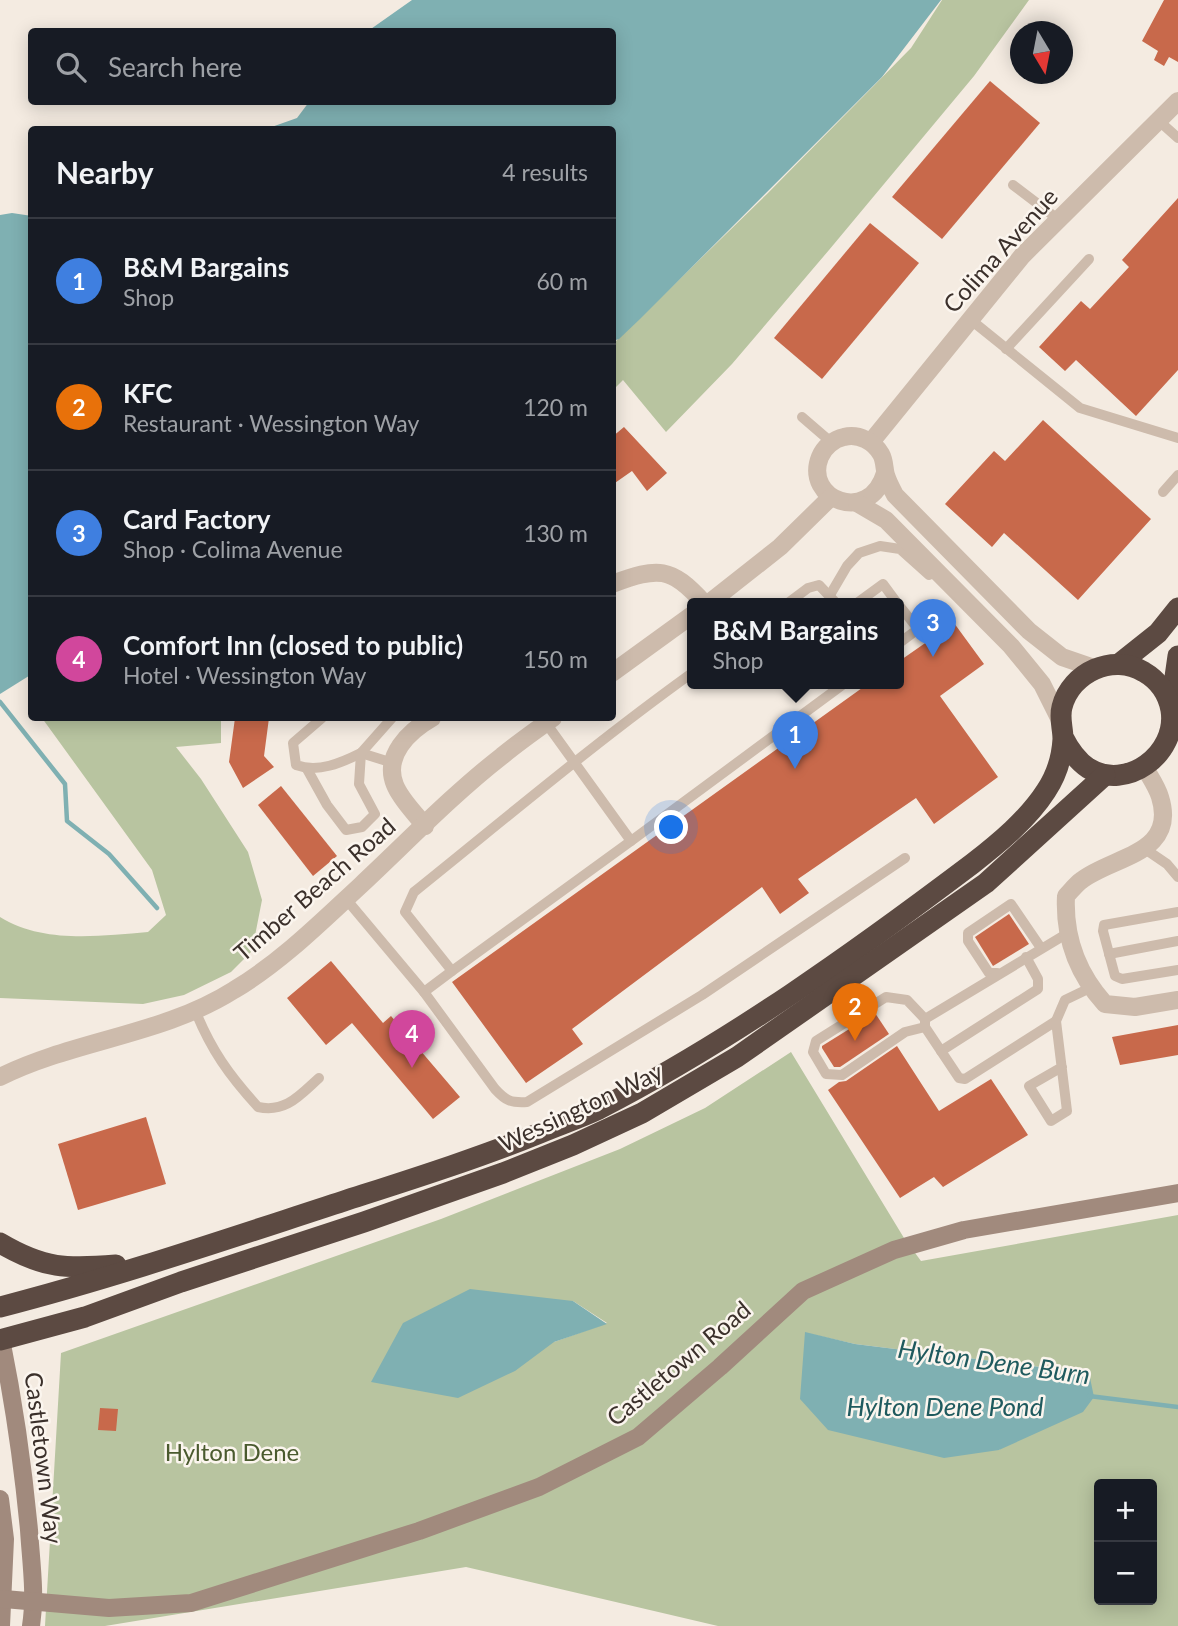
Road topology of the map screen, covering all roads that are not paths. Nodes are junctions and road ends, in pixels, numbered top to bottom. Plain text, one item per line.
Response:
1 (1178, 101) edge
2 (1159, 121) junction
3 (1178, 138) edge
4 (1013, 185) dead end
5 (1059, 220) junction
6 (1089, 259) dead end
7 (971, 320) junction
8 (1006, 349) junction
9 (802, 417) dead end
10 (1178, 438) edge
11 (831, 442) junction
12 (871, 442) junction
13 (885, 473) junction
14 (1178, 475) edge
15 (1163, 492) dead end
16 (831, 496) junction
17 (857, 503) junction
18 (616, 583) edge
19 (959, 592) junction
20 (701, 598) edge
21 (713, 598) edge
22 (795, 598) edge
23 (832, 598) edge
24 (833, 598) edge
25 (865, 598) edge
26 (894, 598) edge
27 (1178, 608) edge
28 (904, 611) edge
29 (687, 619) edge
30 (904, 640) edge
31 (1178, 656) edge
32 (1119, 664) junction
33 (1094, 668) junction
34 (616, 670) edge
35 (687, 677) edge
36 (837, 689) edge
37 (1171, 706) junction
38 (319, 721) edge
39 (389, 721) edge
40 (428, 721) edge
41 (549, 721) edge
42 (551, 721) edge
43 (1062, 729) junction
44 (1174, 737) edge
45 (361, 753) junction
46 (575, 761) junction
47 (393, 763) junction
48 (1145, 768) junction
49 (307, 769) junction
50 (1105, 775) junction
51 (425, 826) junction
52 (631, 841) junction
53 (1145, 849) junction
54 (905, 858) dead end
55 (1178, 877) edge
56 (346, 899) junction
57 (1178, 912) edge
58 (1068, 933) junction
59 (1178, 941) edge
60 (1041, 948) junction
61 (1109, 954) junction
62 (1026, 957) junction
63 (1178, 970) edge
64 (452, 971) junction
65 (998, 974) junction
66 (1090, 988) junction
67 (424, 992) junction
68 (1178, 1000) edge
69 (195, 1010) junction
70 (1056, 1021) junction
71 (925, 1023) junction
72 (941, 1051) junction
73 (1062, 1067) junction
74 (0, 1077) edge
75 (319, 1078) dead end
76 (1178, 1193) edge
77 (0, 1243) edge
78 (157, 1261) junction
79 (0, 1307) edge
80 (0, 1338) edge
81 (0, 1499) edge
82 (4, 1599) junction
83 (34, 1602) junction
84 (1, 1626) edge
85 (31, 1626) edge

1 - 2 street, Colima Avenue
2 - 3 lane
2 - 5 street, Colima Avenue
4 - 5 lane
5 - 7 street, Colima Avenue
6 - 8 lane
7 - 8 lane
7 - 12 street, Colima Avenue
8 - 10 lane
9 - 11 lane
11 - 12 street
11 - 16 street
12 - 13 street
13 - 17 street
13 - 33 street
14 - 15 lane
16 - 17 street
16 - 21 street
17 - 19 street
18 - 20 street
19 - 24 lane
19 - 43 street
22 - 23 lane
25 - 26 lane
27 - 32 highway
28 - 30 lane
29 - 34 street
31 - 37 highway
32 - 33 highway
32 - 37 highway
33 - 43 highway, Wessington Way
35 - 46 lane
36 - 52 lane
37 - 44 highway
38 - 49 lane
39 - 45 lane
40 - 47 street
41 - 51 street, Timber Beach Road
42 - 46 lane
43 - 50 highway
43 - 78 highway, Wessington Way
44 - 48 highway
45 - 47 lane
45 - 49 lane
45 - 49 lane
46 - 52 lane
46 - 64 lane
47 - 51 street
48 - 50 highway
48 - 53 street
50 - 80 highway, Wessington Way
51 - 56 street, Timber Beach Road
52 - 64 lane
53 - 55 lane
53 - 58 street
54 - 67 lane
56 - 67 lane
56 - 69 street, Timber Beach Road
57 - 61 lane
58 - 60 lane
58 - 66 street
59 - 61 lane
60 - 62 lane
60 - 65 lane
61 - 63 lane
62 - 65 lane
62 - 72 lane
64 - 67 lane
65 - 71 lane
66 - 68 street
66 - 70 lane
69 - 74 street, Timber Beach Road
69 - 75 lane
70 - 72 lane
70 - 73 lane
71 - 71 lane
71 - 72 lane
73 - 73 lane
76 - 83 street, Castletown Road
77 - 78 highway
78 - 79 highway, Wessington Way
80 - 83 street, Castletown Way
81 - 82 street, Castletown Way
82 - 83 street, Castletown Road
82 - 84 street, Castletown Way
83 - 85 street, Castletown Way

